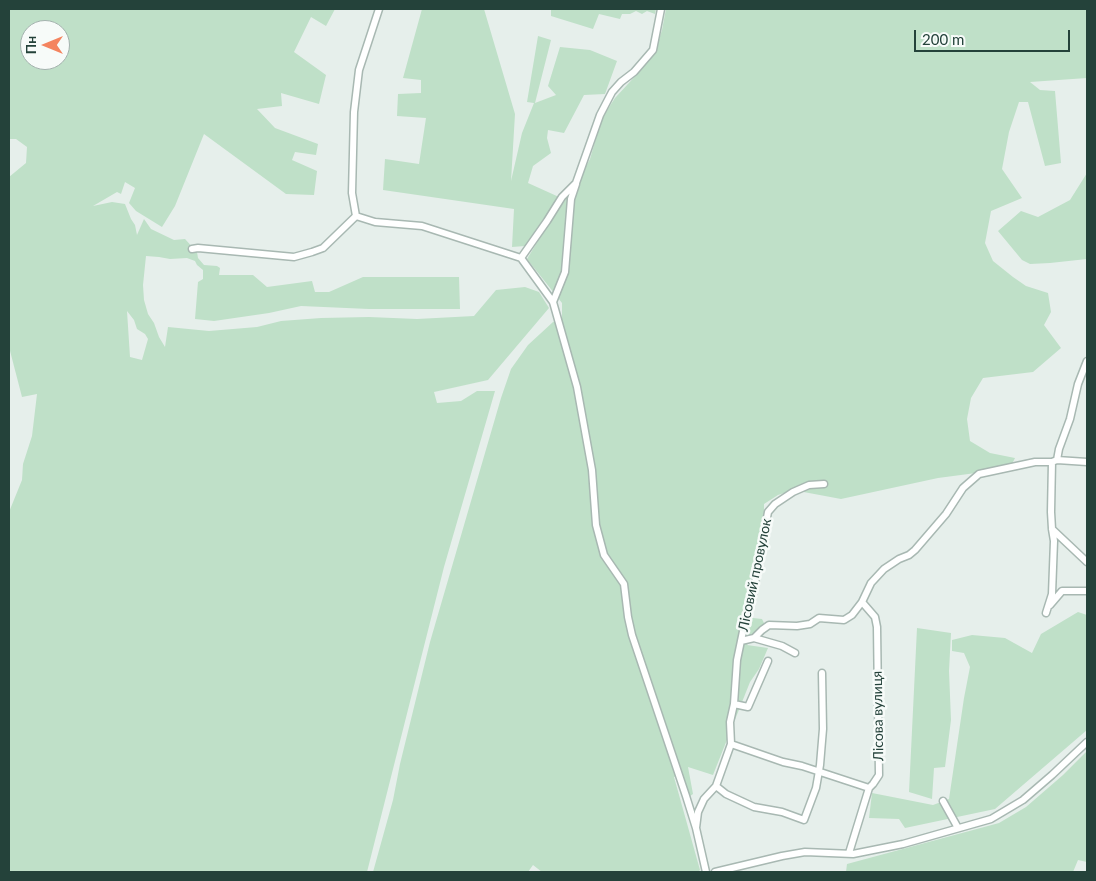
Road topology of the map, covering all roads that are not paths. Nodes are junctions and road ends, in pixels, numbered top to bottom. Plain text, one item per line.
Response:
1 (379, 9) edge
2 (661, 9) edge
3 (576, 184) junction
4 (356, 216) junction
5 (192, 249) dead end
6 (521, 258) junction
7 (553, 302) junction
8 (1087, 361) edge
9 (1054, 461) junction
10 (1087, 462) edge
11 (824, 484) dead end
12 (1052, 529) junction
13 (1087, 562) edge
14 (1087, 591) edge
15 (862, 602) junction
16 (1049, 606) junction
17 (1046, 613) dead end
18 (754, 638) junction
19 (741, 642) junction
20 (795, 653) dead end
21 (768, 661) dead end
22 (822, 673) dead end
23 (734, 704) junction
24 (1087, 742) edge
25 (732, 744) junction
26 (819, 772) junction
27 (716, 786) junction
28 (869, 788) junction
29 (943, 801) dead end
30 (696, 828) junction
31 (958, 828) junction
32 (849, 854) junction
33 (706, 872) edge
34 (715, 872) edge

1 - 4 street
2 - 3 street
3 - 6 street
3 - 7 street
4 - 5 street
4 - 6 street
6 - 7 street
7 - 30 street
8 - 9 street
9 - 10 street
9 - 12 street
9 - 15 street, Лісовий провулок
11 - 19 street, Лісовий провулок
12 - 13 street
12 - 16 street
14 - 16 street
15 - 18 street, Лісовий провулок
15 - 28 street, Лісова вулиця
16 - 17 street
18 - 19 street
18 - 20 street, Лісовий провулок
19 - 23 street, Лісовий провулок
21 - 23 street
22 - 26 street
23 - 25 street
24 - 31 street
25 - 26 street
25 - 27 street
26 - 27 street
26 - 28 street
27 - 30 street
28 - 32 street, Лісова вулиця
29 - 31 street
30 - 33 street
31 - 32 street
32 - 34 street

